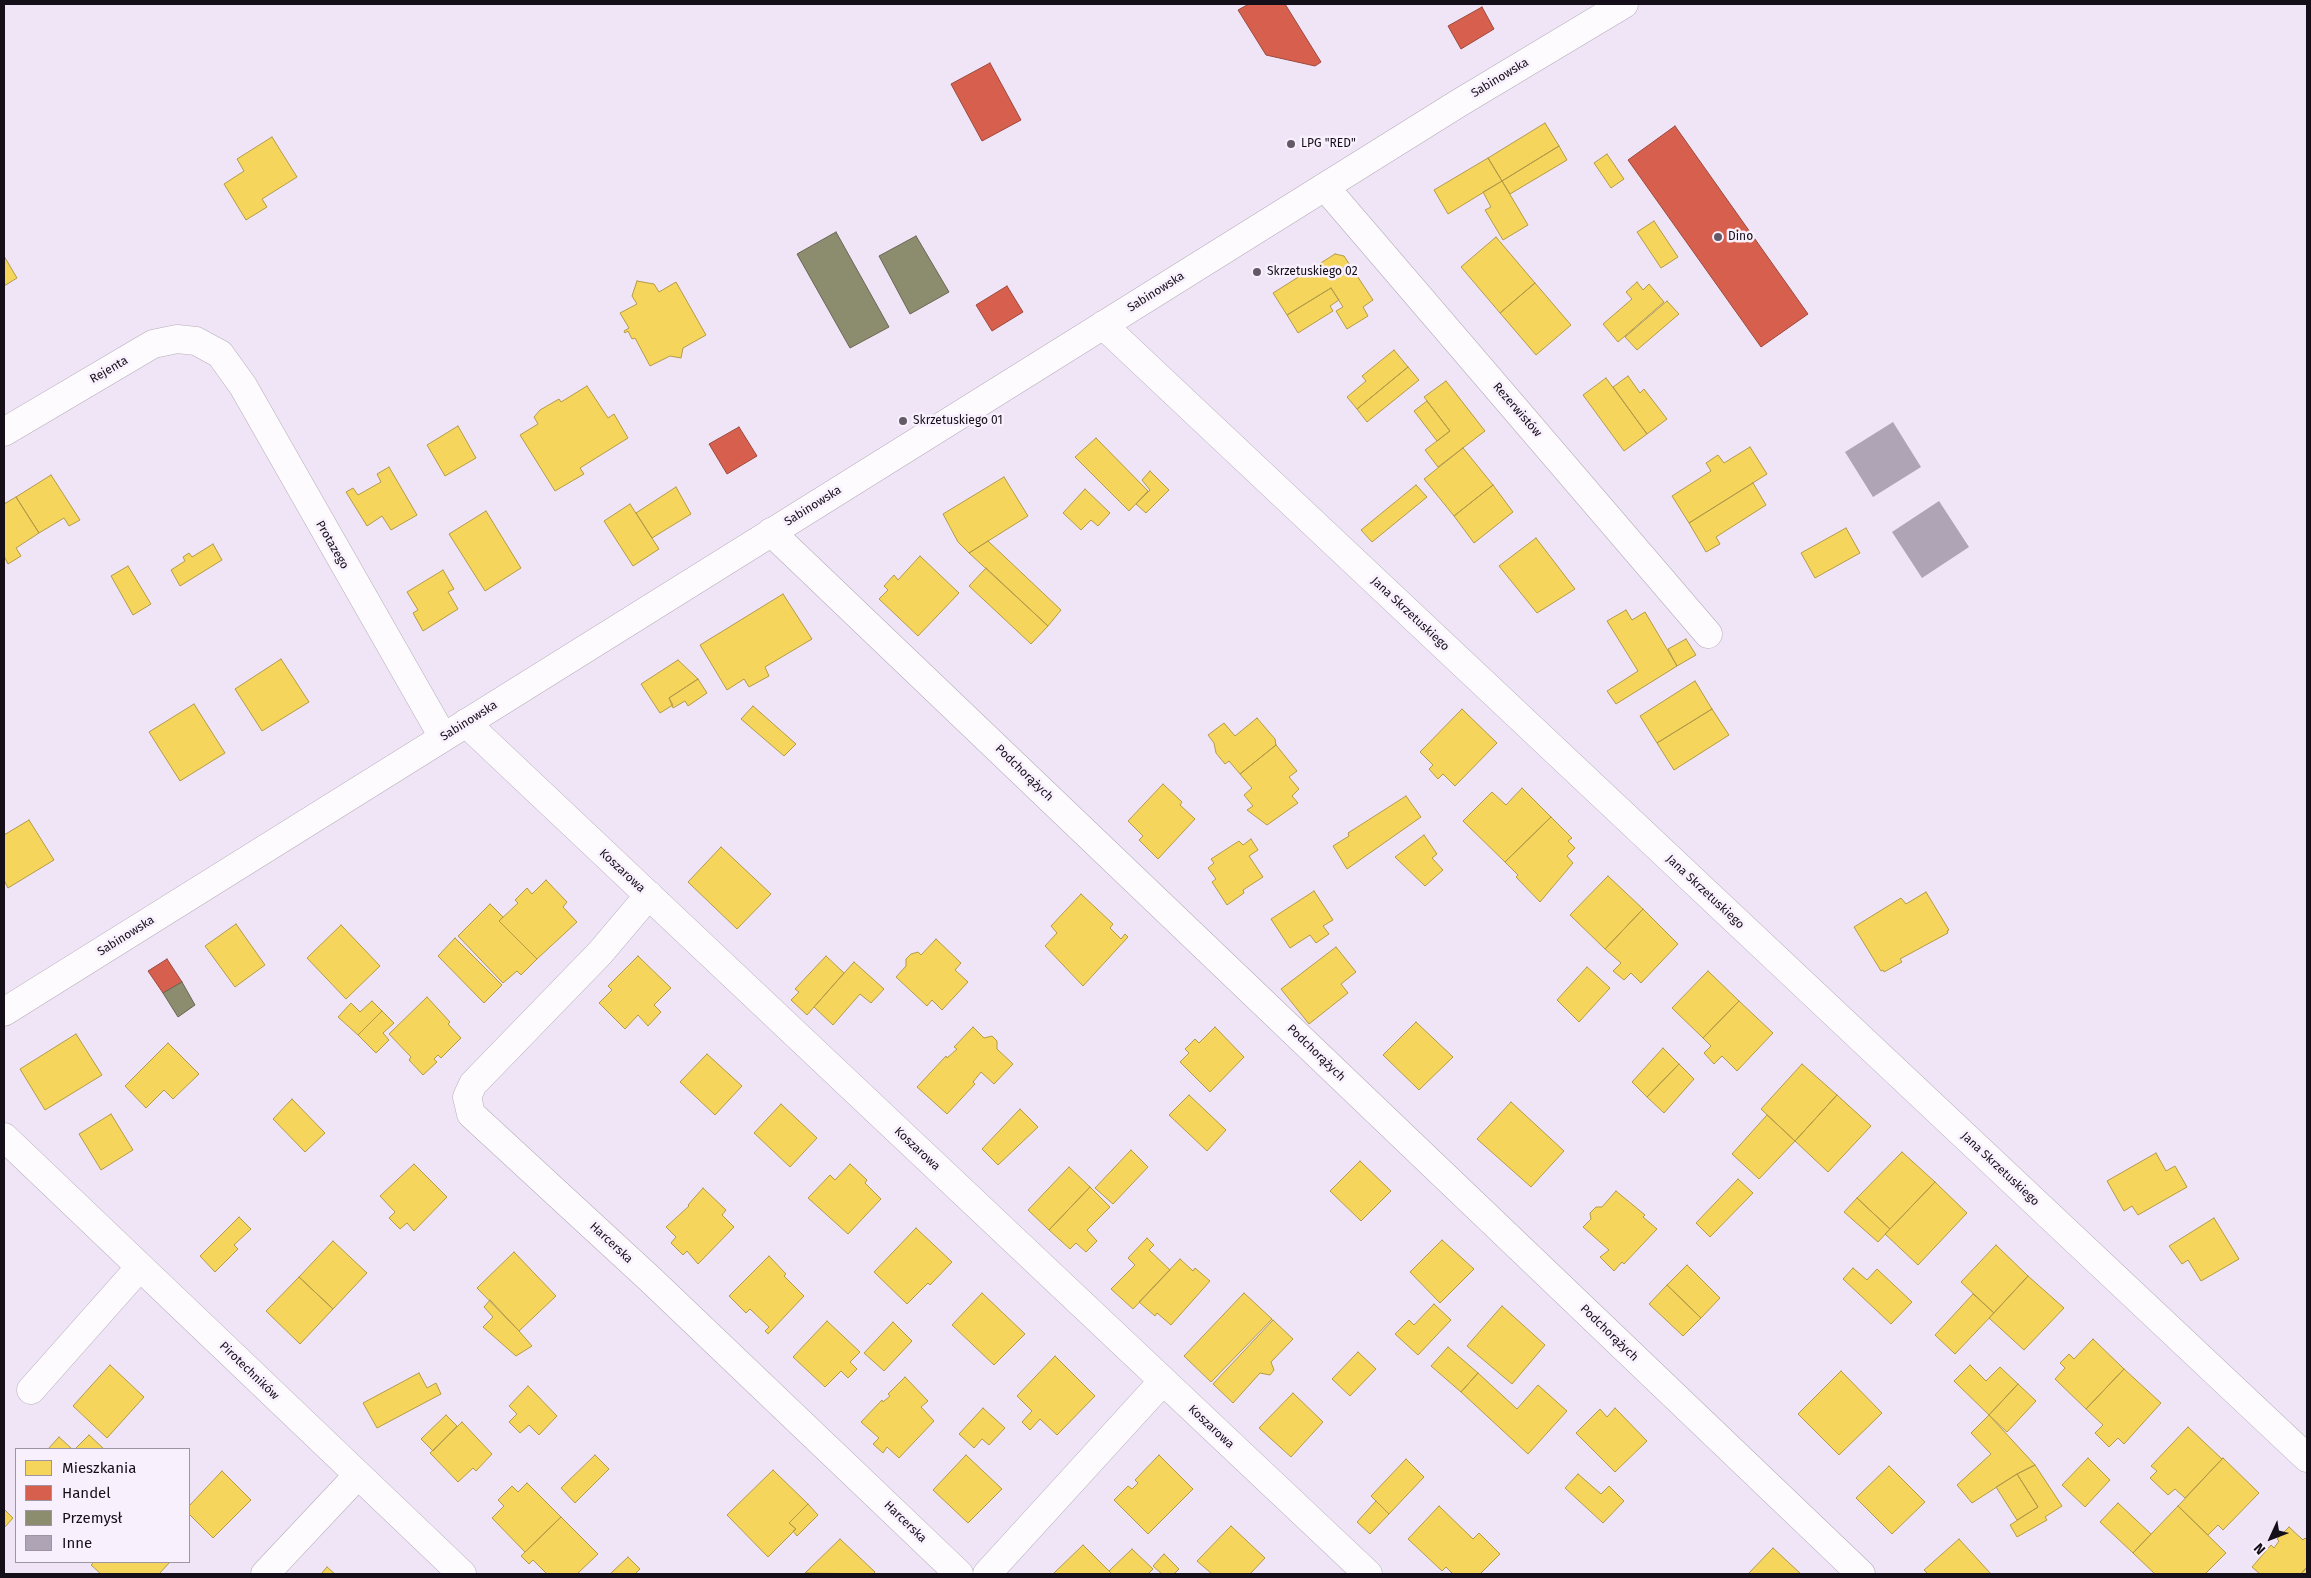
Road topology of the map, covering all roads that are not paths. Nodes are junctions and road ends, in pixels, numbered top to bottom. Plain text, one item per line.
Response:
1 (1624, 4) edge
2 (1324, 187) junction
3 (1103, 325) junction
4 (220, 354) joint
5 (4, 432) edge
6 (771, 532) junction
7 (1708, 634) dead end
8 (466, 723) junction
9 (443, 737) junction
10 (648, 896) junction
11 (4, 1012) edge
12 (4, 1137) edge
13 (140, 1267) junction
14 (1163, 1381) junction
15 (32, 1390) dead end
16 (2307, 1458) edge
17 (358, 1475) junction
18 (265, 1574) edge
19 (462, 1574) edge
20 (959, 1574) edge
21 (987, 1574) edge
22 (1368, 1574) edge
23 (1861, 1574) edge

1 - 2 street, Sabinowska
2 - 3 street, Sabinowska
2 - 7 street, Rezerwistów
3 - 6 street, Sabinowska
3 - 16 street, Jana Skrzetuskiego
4 - 5 street, Rejenta
4 - 9 street, Protazego
6 - 8 street, Sabinowska
6 - 23 street, Podchorążych
8 - 9 street, Sabinowska
8 - 10 street, Koszarowa
9 - 11 street, Sabinowska
10 - 14 street, Koszarowa
10 - 20 street, Harcerska
12 - 13 street, Pirotechników
13 - 15 street
13 - 17 street, Pirotechników
14 - 21 street
14 - 22 street, Koszarowa
17 - 18 street
17 - 19 street, Pirotechników

